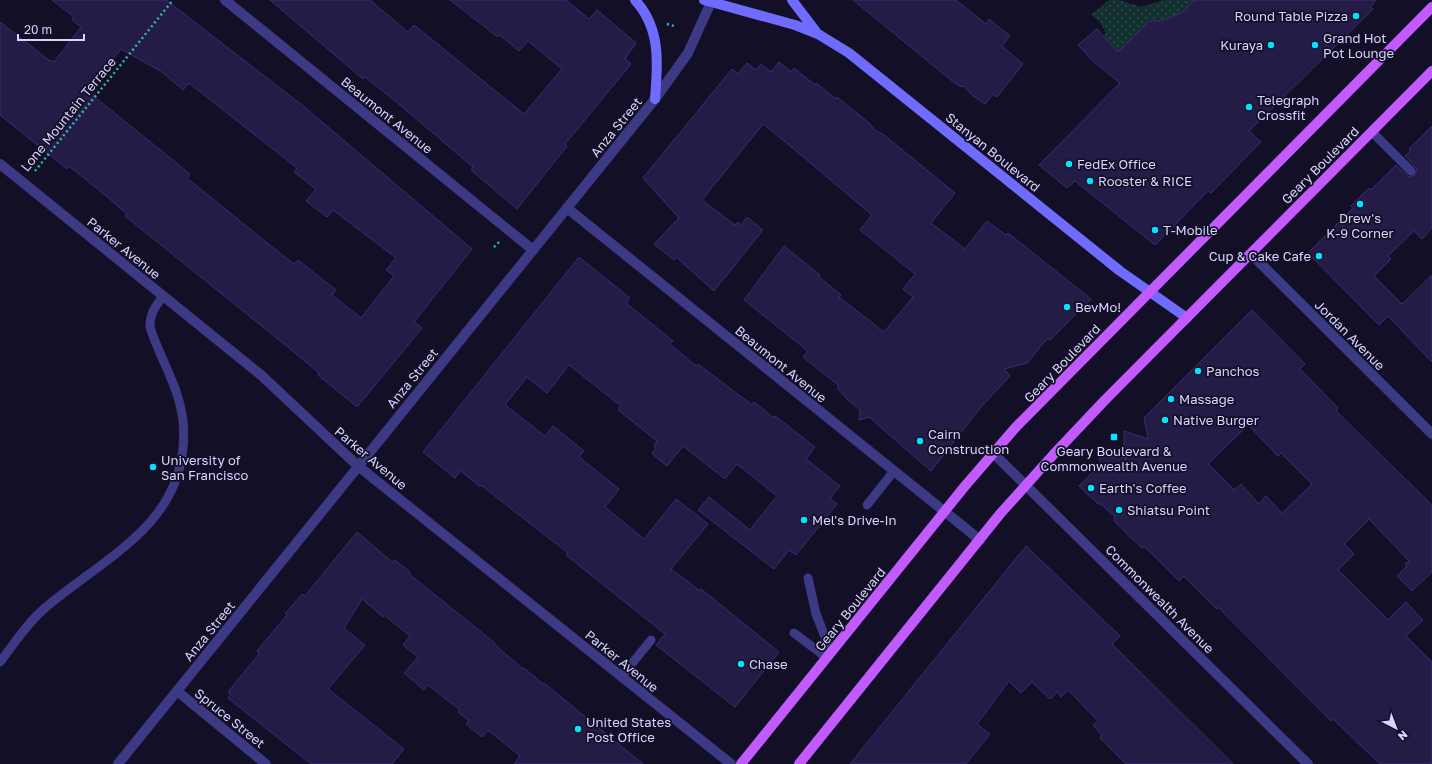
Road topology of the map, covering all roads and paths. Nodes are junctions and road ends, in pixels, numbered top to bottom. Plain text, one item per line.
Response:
1 (173, 0) edge
2 (224, 0) edge
3 (635, 0) edge
4 (792, 0) edge
5 (709, 1) edge
6 (1432, 7) edge
7 (666, 23) dead end
8 (674, 26) dead end
9 (818, 34) junction
10 (1432, 71) edge
11 (655, 99) junction
12 (1372, 132) junction
13 (0, 164) edge
14 (1411, 171) dead end
15 (24, 184) junction
16 (567, 208) junction
17 (499, 242) dead end
18 (494, 247) dead end
19 (533, 250) junction
20 (1251, 254) junction
21 (1150, 292) junction
22 (163, 296) junction
23 (1187, 318) junction
24 (1432, 434) edge
25 (1118, 450) dead end
26 (993, 453) junction
27 (1126, 458) dead end
28 (358, 466) junction
29 (894, 471) junction
30 (1025, 485) junction
31 (867, 505) dead end
32 (944, 512) junction
33 (980, 540) junction
34 (808, 578) dead end
35 (794, 633) dead end
36 (651, 640) dead end
37 (829, 655) junction
38 (0, 662) edge
39 (621, 677) junction
40 (177, 692) junction
41 (118, 764) edge
42 (266, 764) edge
43 (731, 764) edge
44 (741, 764) edge
45 (799, 764) edge
46 (1308, 764) edge

1 - 15 path, Lone Mountain Terrace
2 - 19 street, Beaumont Avenue
3 - 11 main road
4 - 9 main road
5 - 9 main road
5 - 11 street, Anza Street
6 - 21 main road, Geary Boulevard
7 - 8 path
9 - 21 main road, Stanyan Boulevard
10 - 12 main road, Geary Boulevard
11 - 16 street, Anza Street
12 - 14 lane
12 - 20 main road, Geary Boulevard
13 - 15 street, Parker Avenue
15 - 22 street, Parker Avenue
16 - 19 street, Anza Street
16 - 29 street, Beaumont Avenue
17 - 18 path
19 - 28 street, Anza Street
20 - 23 main road, Geary Boulevard
20 - 24 street, Jordan Avenue
21 - 23 main road, Stanyan Boulevard
21 - 26 main road, Geary Boulevard
22 - 28 street, Parker Avenue
22 - 38 lane
23 - 30 main road, Geary Boulevard
25 - 27 path
26 - 30 street, Commonwealth Avenue
26 - 32 main road, Geary Boulevard
28 - 39 street, Parker Avenue
28 - 40 street, Anza Street
29 - 31 lane
29 - 32 street, Beaumont Avenue
30 - 33 main road, Geary Boulevard
30 - 46 street, Commonwealth Avenue
32 - 33 street, Beaumont Avenue
32 - 37 main road, Geary Boulevard
33 - 45 main road, Geary Boulevard
34 - 37 lane
35 - 37 lane
36 - 39 lane
37 - 44 main road, Geary Boulevard
39 - 43 street, Parker Avenue
40 - 41 street, Anza Street
40 - 42 street, Spruce Street

